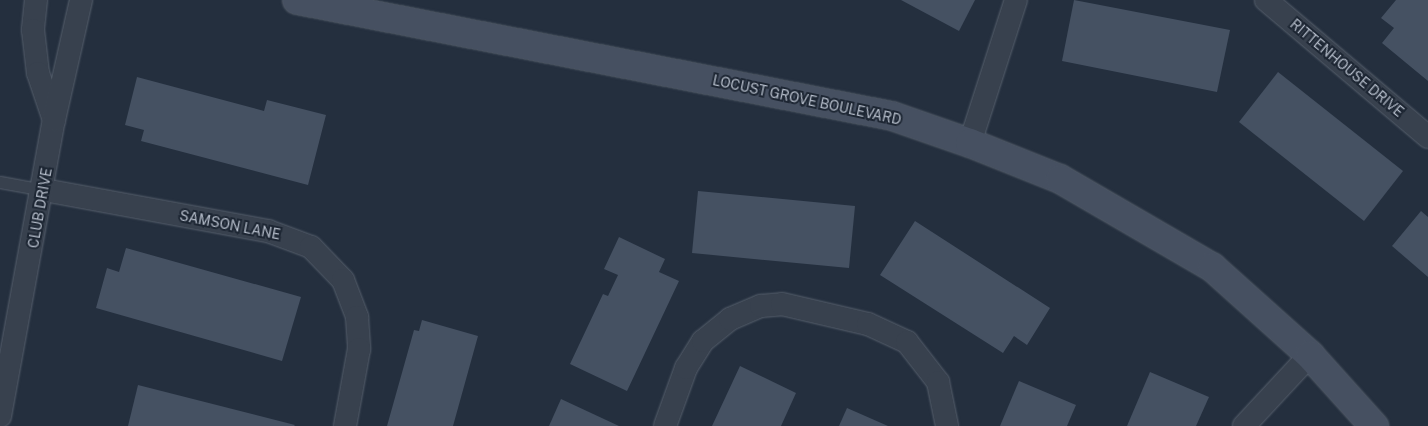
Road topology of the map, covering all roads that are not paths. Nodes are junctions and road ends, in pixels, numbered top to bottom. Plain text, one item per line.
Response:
1 (36, 0) edge
2 (82, 0) edge
3 (297, 0) edge
4 (1016, 0) edge
5 (1266, 0) edge
6 (54, 120) junction
7 (1428, 137) edge
8 (970, 143) junction
9 (0, 182) edge
10 (44, 190) junction
11 (1310, 355) junction
12 (0, 416) edge
13 (344, 426) edge
14 (664, 426) edge
15 (947, 426) edge
16 (1244, 426) edge
17 (1374, 426) edge

1 - 6 street
2 - 6 street, CLUB DRIVE
3 - 8 street, LOCUST GROVE BOULEVARD
4 - 8 street
5 - 7 street, RITTENHOUSE DRIVE
6 - 10 street, CLUB DRIVE
8 - 11 street, LOCUST GROVE BOULEVARD
9 - 10 lane
10 - 12 street, CLUB DRIVE
10 - 13 street, SAMSON LANE
11 - 16 street
11 - 17 street, LOCUST GROVE BOULEVARD
14 - 15 street

